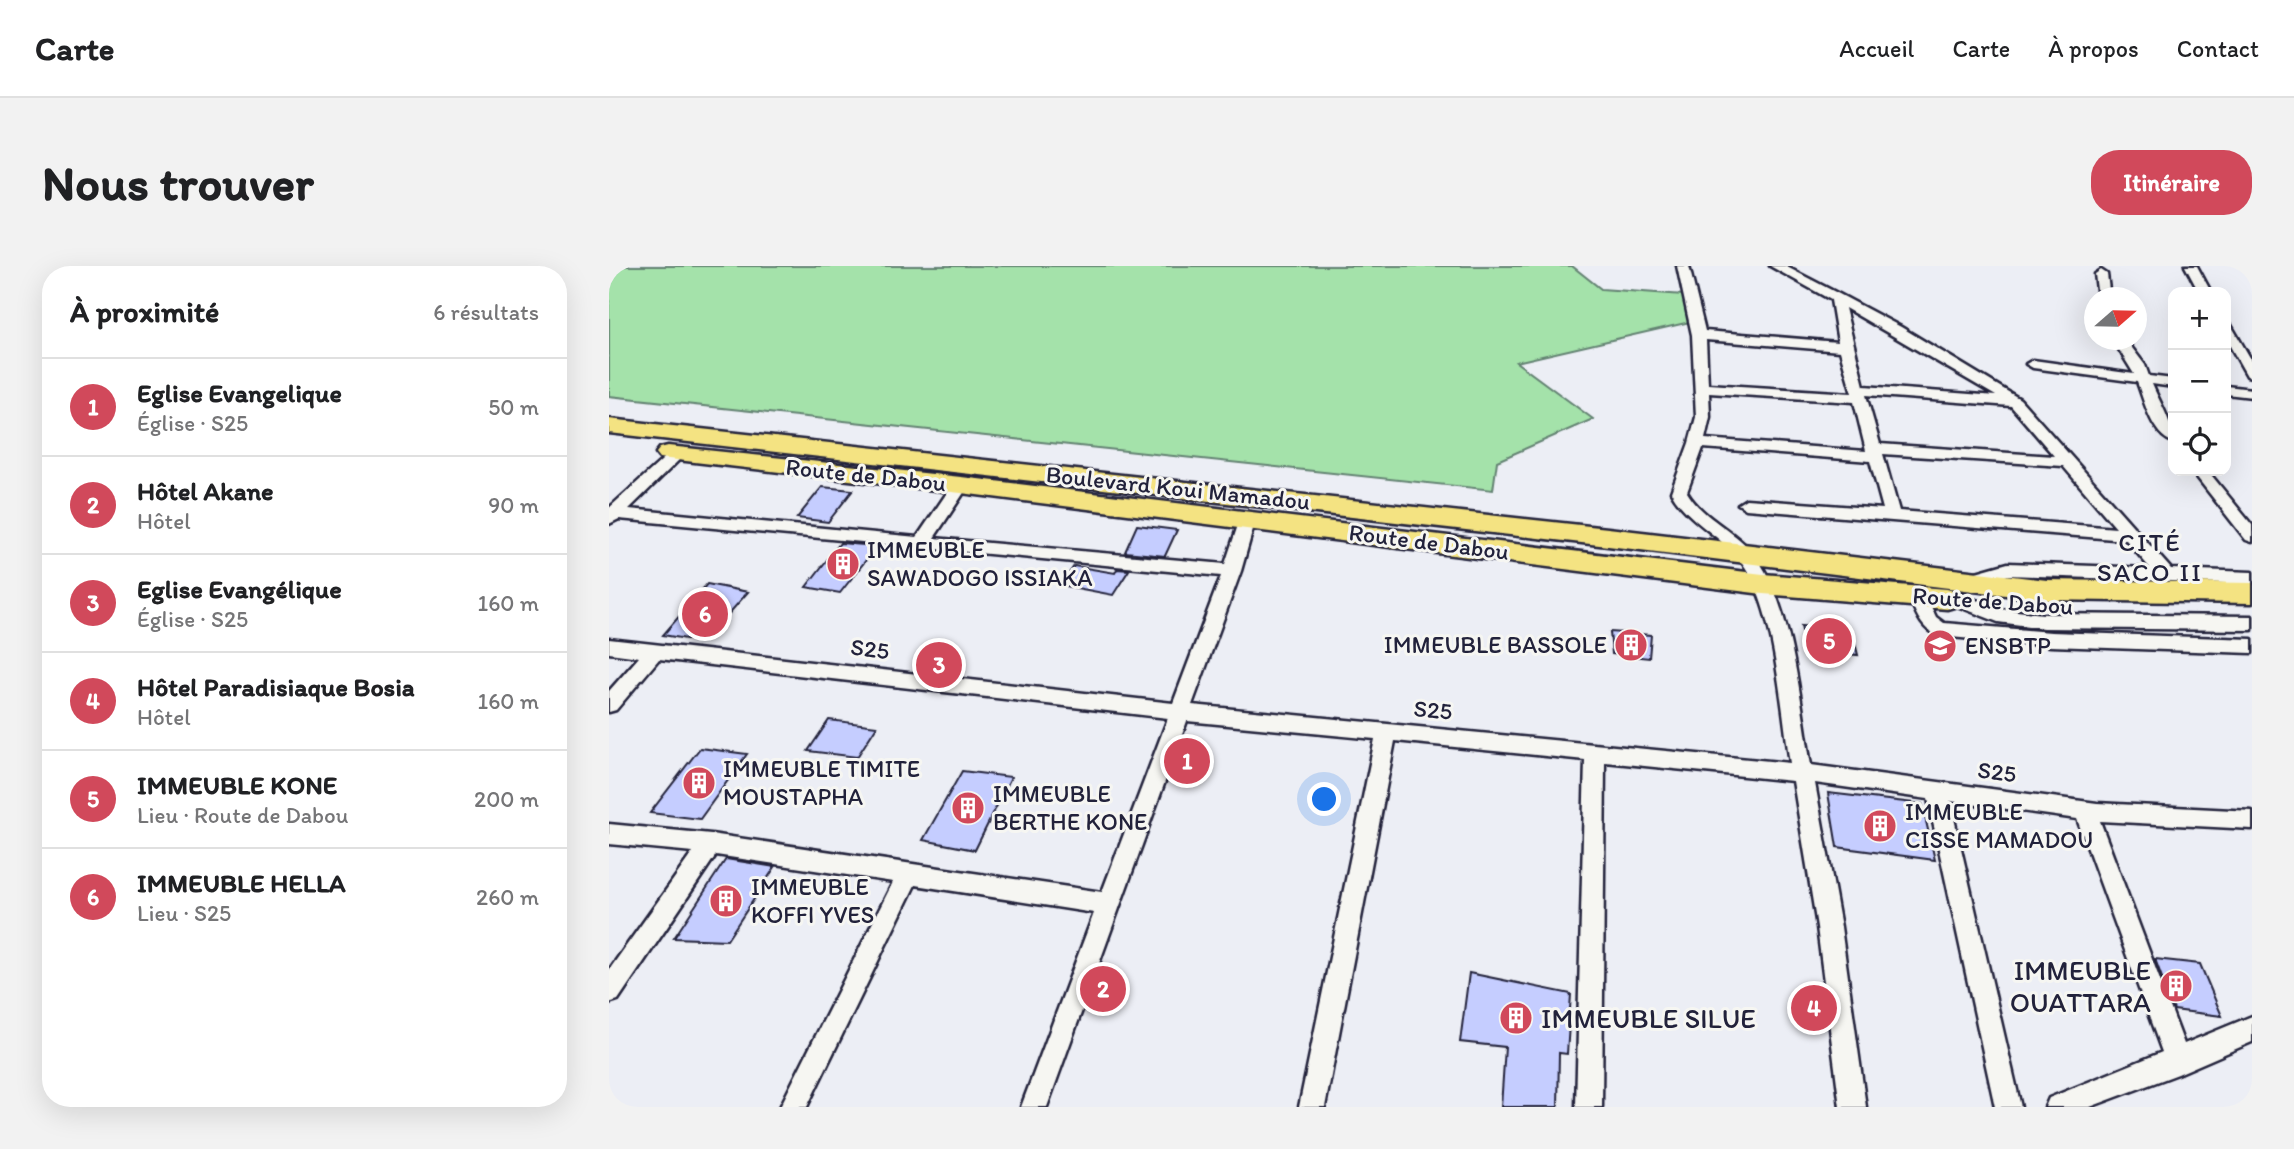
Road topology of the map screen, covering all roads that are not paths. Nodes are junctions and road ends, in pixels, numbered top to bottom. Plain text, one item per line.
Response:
1 (1683, 266) edge
2 (1776, 266) edge
3 (2191, 266) edge
4 (2101, 274) dead end
5 (2103, 287) edge
6 (2202, 287) edge
7 (1837, 298) junction
8 (1699, 335) junction
9 (2231, 336) edge
10 (1846, 346) junction
11 (2127, 350) edge
12 (2033, 364) dead end
13 (2252, 373) edge
14 (2141, 379) junction
15 (2168, 382) edge
16 (1702, 388) junction
17 (2231, 391) edge
18 (2252, 393) edge
19 (1859, 394) junction
20 (2015, 402) junction
21 (609, 426) edge
22 (2168, 431) edge
23 (1697, 443) junction
24 (609, 446) edge
25 (1873, 452) junction
26 (677, 454) junction
27 (2069, 462) junction
28 (2204, 476) edge
29 (961, 485) junction
30 (1746, 504) dead end
31 (1892, 514) junction
32 (611, 515) edge
33 (1247, 522) junction
34 (2132, 535) junction
35 (2252, 536) edge
36 (923, 541) junction
37 (1746, 555) junction
38 (1232, 571) junction
39 (2167, 576) junction
40 (2252, 578) edge
41 (1763, 584) junction
42 (1963, 591) junction
43 (2252, 593) edge
44 (1918, 597) junction
45 (2043, 621) junction
46 (2252, 621) edge
47 (2050, 639) junction
48 (609, 646) edge
49 (2252, 646) edge
50 (656, 650) junction
51 (609, 704) edge
52 (1180, 712) junction
53 (1387, 732) junction
54 (1595, 751) junction
55 (1804, 773) junction
56 (1937, 791) junction
57 (2085, 810) junction
58 (2252, 820) edge
59 (609, 834) edge
60 (711, 844) junction
61 (909, 873) junction
62 (1107, 904) junction
63 (609, 992) edge
64 (2252, 1028) edge
65 (2178, 1060) junction
66 (793, 1107) edge
67 (1034, 1107) edge
68 (1312, 1107) edge
69 (1589, 1107) edge
70 (1853, 1107) edge
71 (2008, 1107) edge
72 (2058, 1107) edge

1 - 8 street
2 - 7 street
3 - 6 street
4 - 5 street
7 - 10 street
7 - 20 street
8 - 10 street
8 - 16 street
9 - 13 street
10 - 19 street
11 - 14 street
12 - 14 street
14 - 15 street
14 - 22 street
16 - 19 street
16 - 23 street
17 - 18 street
19 - 20 street
19 - 25 street
20 - 27 street
21 - 37 main road, Boulevard Koui Mamadou
23 - 25 street
23 - 37 street
24 - 26 main road, Route de Dabou
25 - 27 street
25 - 31 street
26 - 29 main road, Route de Dabou
26 - 32 street
27 - 34 street
28 - 35 street
29 - 33 main road, Route de Dabou
29 - 36 street
30 - 31 street
31 - 34 street
32 - 36 street
33 - 38 street
33 - 41 main road, Route de Dabou
34 - 39 street
36 - 38 street
37 - 41 street
37 - 42 main road, Route de Dabou
38 - 52 street
39 - 40 street
39 - 42 street
41 - 44 main road, Route de Dabou
41 - 55 street
42 - 43 main road, Route de Dabou
42 - 44 main road, Route de Dabou
42 - 45 street
42 - 46 main road, Route de Dabou
44 - 47 street
45 - 46 street
45 - 47 street
47 - 49 street
48 - 50 street, S25
50 - 51 street
50 - 52 street, S25
52 - 53 street, S25
52 - 62 street
53 - 54 street, S25
53 - 68 street
54 - 55 street, S25
54 - 69 street
55 - 56 street, S25
55 - 70 street
56 - 57 street, S25
56 - 71 street
57 - 58 street, S25
57 - 65 street
59 - 60 street
60 - 61 street
60 - 63 street
61 - 62 street
61 - 66 street
62 - 67 street
64 - 65 street
65 - 72 street

